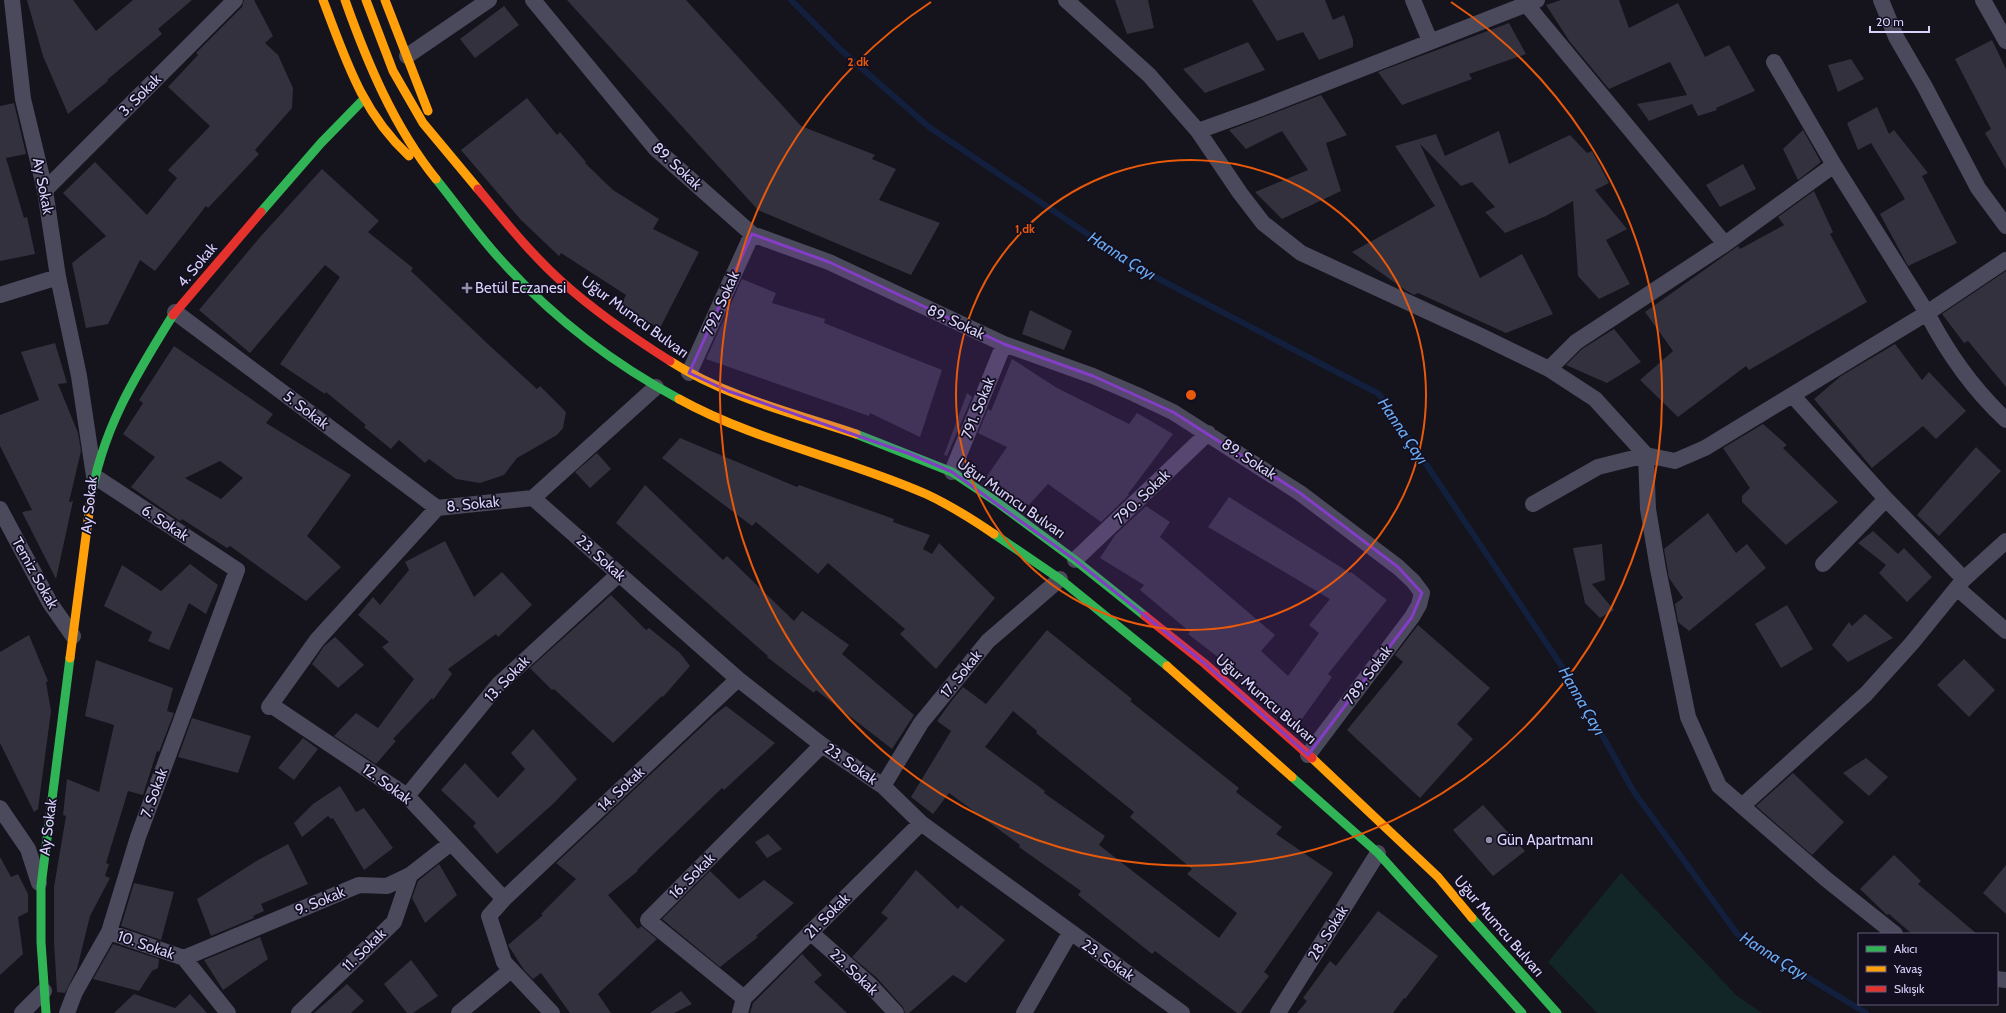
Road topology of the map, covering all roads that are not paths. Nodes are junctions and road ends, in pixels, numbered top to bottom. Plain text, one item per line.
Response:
1 (12, 0) edge
2 (235, 0) edge
3 (323, 0) edge
4 (345, 0) edge
5 (366, 0) edge
6 (385, 0) edge
7 (489, 0) edge
8 (533, 0) edge
9 (1066, 0) edge
10 (1413, 0) edge
11 (1881, 0) edge
12 (1983, 0) edge
13 (1531, 2) edge
14 (1430, 41) junction
15 (2006, 41) edge
16 (407, 56) junction
17 (1774, 62) dead end
18 (364, 99) junction
19 (1198, 131) junction
20 (442, 148) junction
21 (1834, 165) junction
22 (433, 175) junction
23 (45, 190) junction
24 (2006, 226) edge
25 (752, 234) junction
26 (1724, 244) junction
27 (2006, 260) edge
28 (58, 277) junction
29 (0, 295) edge
30 (175, 312) junction
31 (1927, 313) junction
32 (1004, 344) junction
33 (1549, 369) junction
34 (689, 373) junction
35 (656, 387) junction
36 (1793, 396) junction
37 (2006, 420) edge
38 (1208, 433) junction
39 (1646, 455) junction
40 (952, 472) junction
41 (94, 476) junction
42 (533, 498) junction
43 (1886, 499) junction
44 (1533, 504) dead end
45 (437, 508) junction
46 (0, 509) edge
47 (2006, 541) edge
48 (1075, 560) junction
49 (1823, 564) dead end
50 (236, 570) joint
51 (619, 574) junction
52 (1060, 579) junction
53 (1960, 584) junction
54 (1422, 593) joint
55 (2006, 631) edge
56 (73, 636) junction
57 (738, 679) junction
58 (270, 706) joint
59 (822, 745) junction
60 (1308, 754) junction
61 (883, 786) junction
62 (407, 796) junction
63 (1742, 806) junction
64 (0, 808) edge
65 (921, 823) junction
66 (451, 842) junction
67 (1378, 853) junction
68 (410, 875) junction
69 (40, 886) junction
70 (504, 899) junction
71 (109, 932) junction
72 (810, 932) junction
73 (1070, 933) junction
74 (1894, 933) edge
75 (184, 958) junction
76 (511, 970) junction
77 (44, 991) junction
78 (742, 1006) edge
79 (22, 1013) edge
80 (46, 1013) edge
81 (67, 1013) edge
82 (228, 1013) edge
83 (299, 1013) edge
84 (459, 1013) edge
85 (552, 1013) edge
86 (896, 1013) edge
87 (1024, 1013) edge
88 (1182, 1013) edge
89 (1278, 1013) edge
90 (1522, 1013) edge
91 (1557, 1013) edge

1 - 23 street, Ay Sokak
2 - 23 street, 3. Sokak
3 - 18 main road
4 - 22 main road
5 - 20 main road, Uğur Mumcu Bulvarı
6 - 16 main road
7 - 16 street
8 - 25 street, 89. Sokak
9 - 19 street
10 - 14 street
11 - 24 street
12 - 15 street
13 - 14 street
13 - 26 street
14 - 19 street
16 - 20 main road
17 - 21 street
18 - 22 main road
18 - 30 main road, 4. Sokak
19 - 33 street
20 - 34 main road, Uğur Mumcu Bulvarı
21 - 26 street
21 - 31 street
22 - 35 main road
23 - 28 street, Ay Sokak
25 - 32 street, 89. Sokak
25 - 34 street, 792. Sokak
26 - 33 street
27 - 31 street
28 - 29 street
28 - 41 street, Ay Sokak
30 - 41 main road, 4. Sokak
30 - 45 street, 5. Sokak
31 - 36 street
31 - 37 street
32 - 38 street, 89. Sokak
32 - 40 street, 791. Sokak
33 - 39 street
34 - 40 main road, Uğur Mumcu Bulvarı
35 - 42 street
35 - 52 main road
36 - 39 street
36 - 43 street
38 - 48 street, 790. Sokak
38 - 54 street, 89. Sokak
39 - 44 street
39 - 63 street
40 - 48 main road, Uğur Mumcu Bulvarı
41 - 50 street, 6. Sokak
41 - 56 main road, Ay Sokak
42 - 45 street, 8. Sokak
42 - 51 street, 23. Sokak
43 - 49 street
43 - 53 street
45 - 58 street, 8. Sokak
46 - 56 street, Temiz Sokak
47 - 53 street
48 - 52 main road
48 - 60 main road, Uğur Mumcu Bulvarı
50 - 71 street, 7. Sokak
51 - 57 street, 23. Sokak
51 - 62 street, 13. Sokak
52 - 61 street, 17. Sokak
52 - 67 main road
53 - 55 street
53 - 63 street
54 - 60 street, 789. Sokak
56 - 69 main road, Ay Sokak
57 - 59 street, 23. Sokak
57 - 70 street, 14. Sokak
58 - 62 street, 12. Sokak
59 - 61 street, 23. Sokak
59 - 78 street, 16. Sokak
60 - 91 main road, Uğur Mumcu Bulvarı
61 - 65 street, 23. Sokak
62 - 66 street, 12. Sokak
63 - 74 street
64 - 69 street
65 - 72 street, 21. Sokak
65 - 73 street, 23. Sokak
66 - 68 street, 9. Sokak
66 - 70 street, 12. Sokak
67 - 89 street, 28. Sokak
67 - 90 main road
68 - 75 street, 9. Sokak
68 - 83 street, 11. Sokak
69 - 77 main road, Ay Sokak
70 - 76 street, 14. Sokak
71 - 75 street, 10. Sokak
71 - 81 street, 7. Sokak
72 - 78 street, 21. Sokak
72 - 86 street, 22. Sokak
73 - 87 street
73 - 88 street, 23. Sokak
75 - 82 street, 10. Sokak
76 - 84 street
76 - 85 street
77 - 79 street
77 - 80 main road, Ay Sokak

